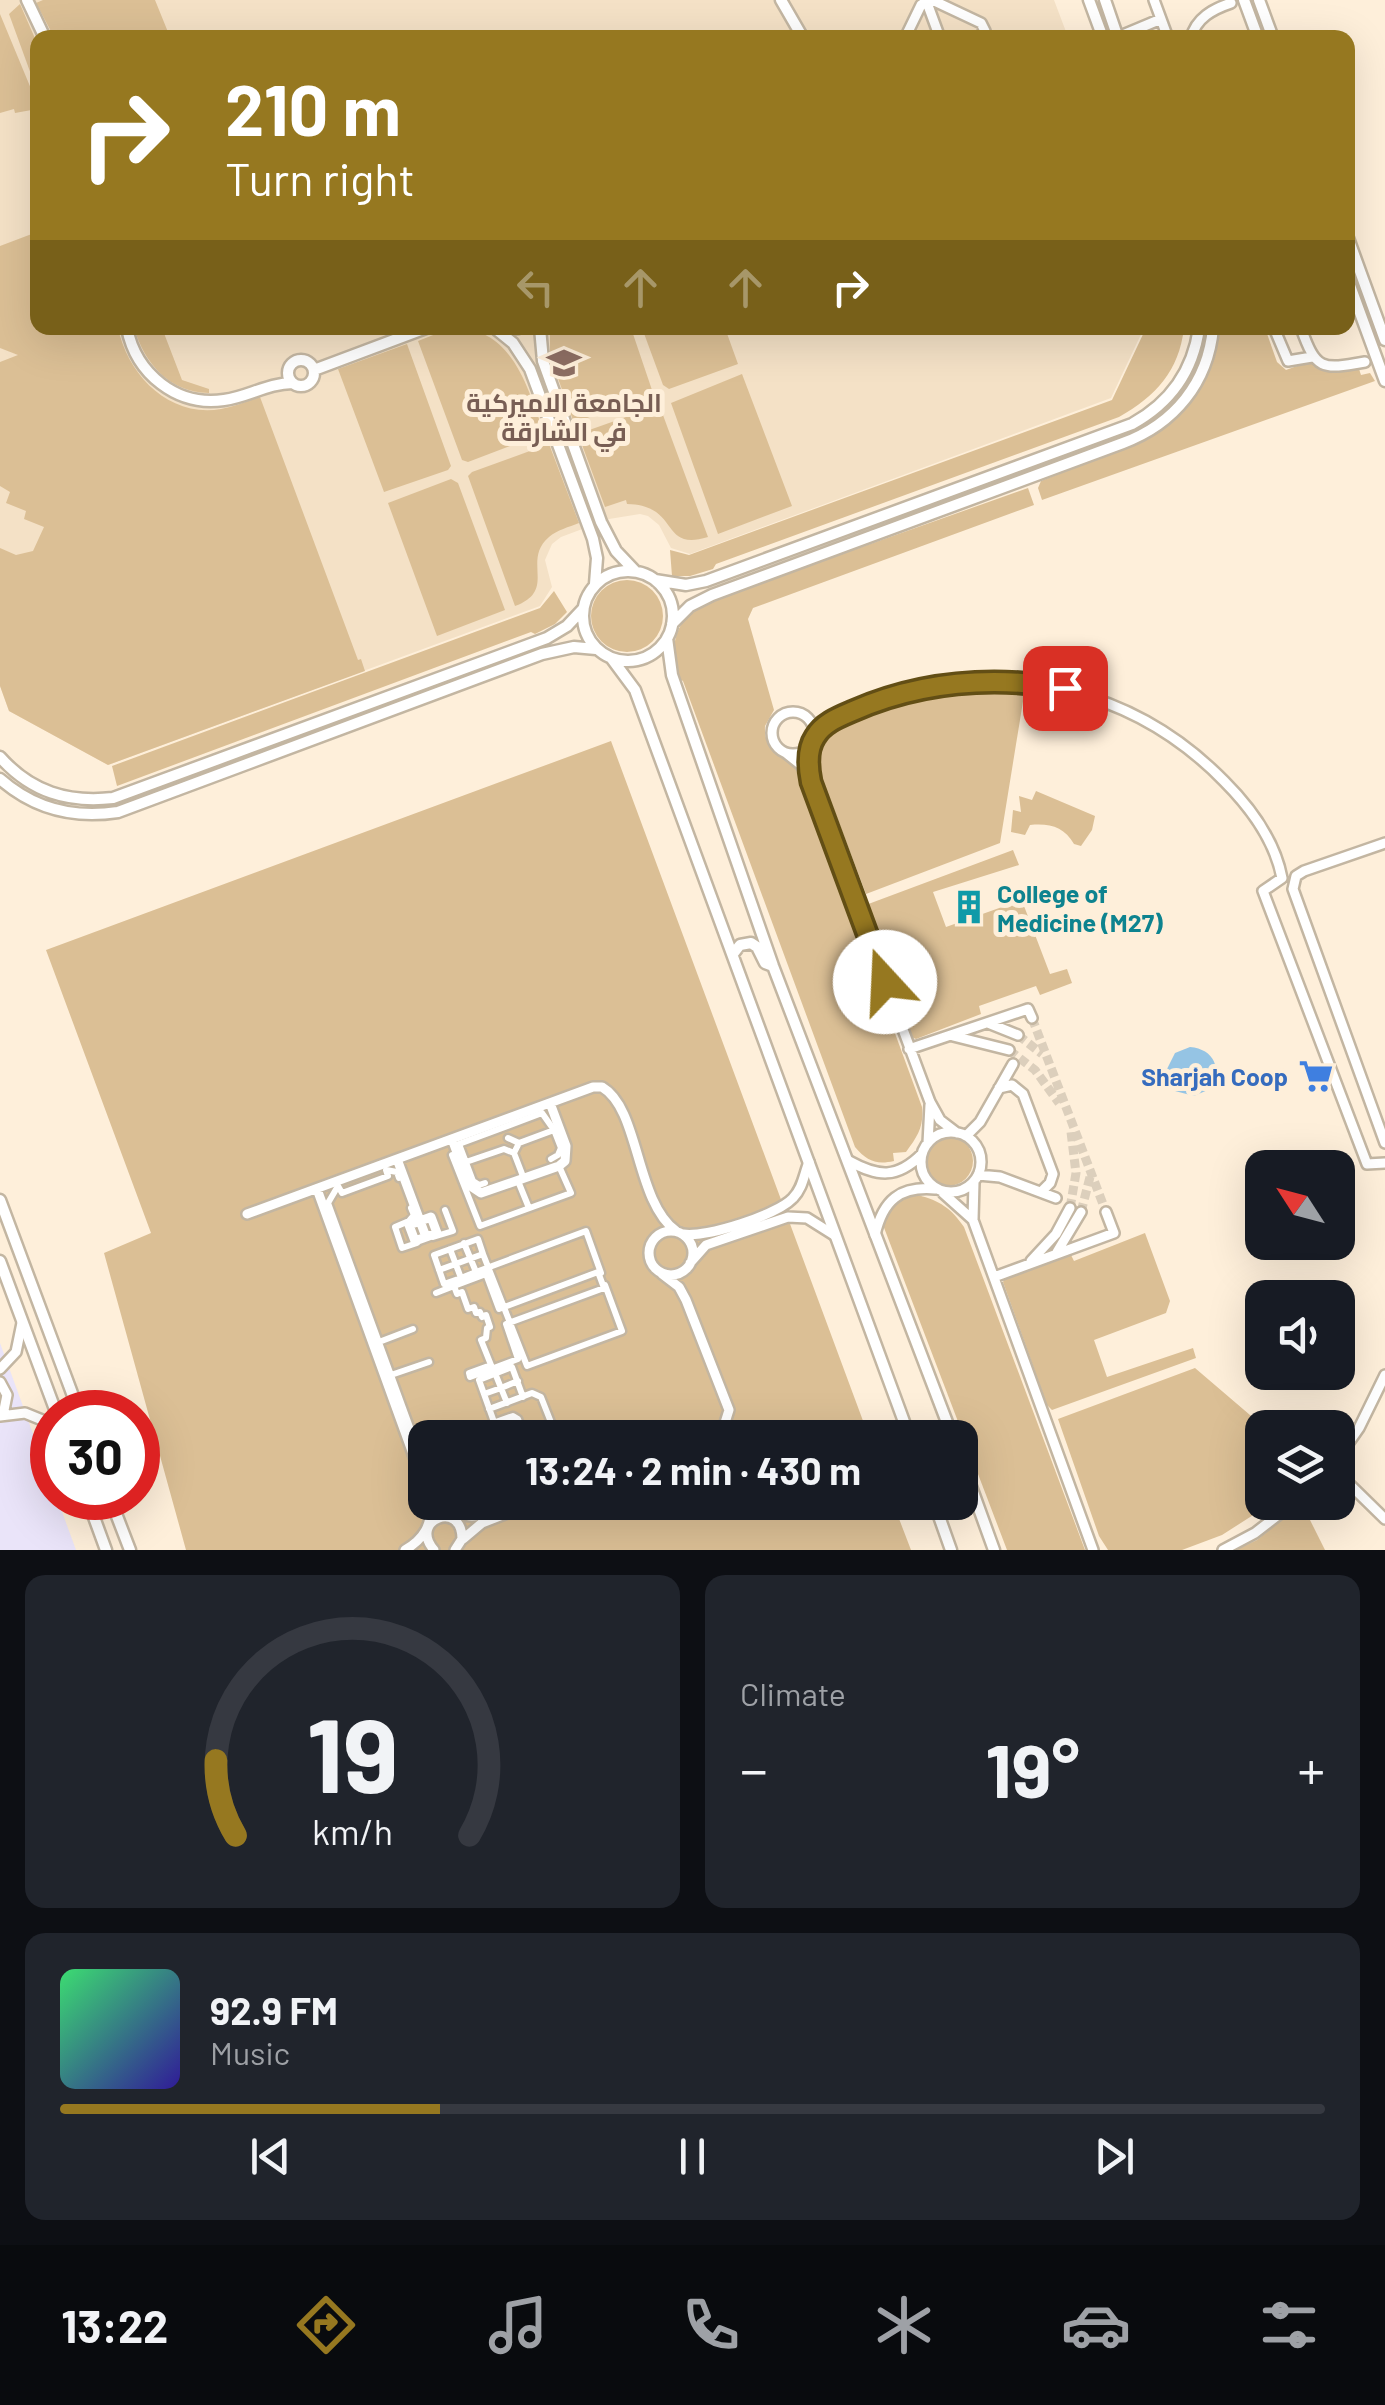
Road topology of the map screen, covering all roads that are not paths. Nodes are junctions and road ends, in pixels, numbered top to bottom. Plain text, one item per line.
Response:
1 (27, 0) edge
2 (780, 0) edge
3 (928, 0) edge
4 (1089, 0) edge
5 (1104, 0) edge
6 (1154, 0) edge
7 (1244, 0) edge
8 (1260, 0) edge
9 (1232, 3) dead end
10 (1216, 4) edge
11 (1161, 19) junction
12 (41, 30) edge
13 (798, 30) edge
14 (909, 30) edge
15 (937, 30) edge
16 (985, 30) edge
17 (1100, 30) edge
18 (1115, 30) edge
19 (1135, 30) edge
20 (1165, 30) edge
21 (1195, 30) edge
22 (1255, 30) edge
23 (1270, 30) edge
24 (1355, 257) edge
25 (1355, 299) edge
26 (130, 335) edge
27 (407, 335) edge
28 (503, 335) edge
29 (541, 335) edge
30 (1197, 335) edge
31 (1213, 335) edge
32 (1277, 335) edge
33 (1304, 335) edge
34 (1385, 340) edge
35 (1312, 357) junction
36 (1365, 362) dead end
37 (314, 370) junction
38 (288, 371) junction
39 (1385, 381) edge
40 (293, 383) junction
41 (273, 384) junction
42 (607, 534) junction
43 (593, 540) junction
44 (635, 571) junction
45 (656, 580) junction
46 (594, 586) junction
47 (583, 609) junction
48 (672, 624) junction
49 (667, 638) junction
50 (596, 649) junction
51 (612, 659) junction
52 (804, 714) junction
53 (844, 715) junction
54 (813, 741) junction
55 (786, 753) junction
56 (0, 757) edge
57 (0, 779) edge
58 (811, 782) junction
59 (1385, 843) edge
60 (733, 954) junction
61 (773, 966) junction
62 (1032, 1018) dead end
63 (987, 1022) junction
64 (1018, 1035) tunnel mouth
65 (944, 1037) junction
66 (910, 1049) junction
67 (1009, 1050) tunnel mouth
68 (1013, 1064) dead end
69 (999, 1088) junction
70 (930, 1102) junction
71 (550, 1103) junction
72 (504, 1127) junction
73 (554, 1130) junction
74 (961, 1135) junction
75 (508, 1138) junction
76 (452, 1139) junction
77 (518, 1143) junction
78 (928, 1143) junction
79 (1385, 1144) edge
80 (504, 1149) junction
81 (514, 1153) junction
82 (922, 1154) junction
83 (452, 1155) dead end
84 (398, 1160) junction
85 (849, 1161) junction
86 (466, 1162) junction
87 (555, 1162) junction
88 (810, 1162) junction
89 (1385, 1162) edge
90 (976, 1178) junction
91 (521, 1180) junction
92 (485, 1183) dead end
93 (317, 1189) junction
94 (940, 1190) junction
95 (1042, 1192) junction
96 (1056, 1198) dead end
97 (0, 1200) edge
98 (654, 1203) junction
99 (529, 1208) junction
100 (1070, 1208) tunnel mouth
101 (445, 1210) dead end
102 (1081, 1212) tunnel mouth
103 (1106, 1212) dead end
104 (248, 1214) dead end
105 (973, 1220) junction
106 (679, 1233) junction
107 (875, 1234) junction
108 (426, 1236) dead end
109 (837, 1237) junction
110 (651, 1242) junction
111 (464, 1244) junction
112 (450, 1249) junction
113 (483, 1254) junction
114 (1056, 1254) junction
115 (469, 1258) junction
116 (0, 1261) edge
117 (456, 1263) junction
118 (689, 1265) junction
119 (1025, 1265) junction
120 (488, 1268) junction
121 (439, 1270) junction
122 (476, 1272) junction
123 (662, 1274) junction
124 (994, 1277) junction
125 (461, 1278) junction
126 (454, 1286) junction
127 (436, 1293) dead end
128 (686, 1300) junction
129 (504, 1307) junction
130 (22, 1321) junction
131 (510, 1322) junction
132 (413, 1330) dead end
133 (379, 1342) junction
134 (429, 1362) dead end
135 (0, 1369) edge
136 (495, 1373) junction
137 (1385, 1374) edge
138 (390, 1375) junction
139 (518, 1381) junction
140 (0, 1382) edge
141 (501, 1388) junction
142 (48, 1390) edge
143 (71, 1390) edge
144 (484, 1394) junction
145 (523, 1396) junction
146 (507, 1403) junction
147 (489, 1409) junction
148 (30, 1414) edge
149 (1, 1416) edge
150 (493, 1420) edge
151 (548, 1420) edge
152 (726, 1420) edge
153 (903, 1420) edge
154 (945, 1420) edge
155 (408, 1423) edge
156 (1355, 1434) edge
157 (408, 1441) edge
158 (1355, 1490) edge
159 (978, 1506) edge
160 (1385, 1519) edge
161 (95, 1520) edge
162 (118, 1520) edge
163 (431, 1520) edge
164 (434, 1520) edge
165 (454, 1520) edge
166 (467, 1520) edge
167 (486, 1520) edge
168 (940, 1520) edge
169 (1271, 1520) edge
170 (482, 1522) junction
171 (428, 1528) junction
172 (459, 1546) edge
173 (1094, 1547) edge
174 (106, 1550) edge
175 (130, 1550) edge
176 (406, 1550) edge
177 (432, 1550) edge
178 (951, 1550) edge
179 (994, 1550) edge
180 (1224, 1550) edge

1 - 12 street
2 - 13 street
3 - 14 street
3 - 15 street
3 - 16 street
4 - 17 street
5 - 18 street
6 - 11 street
7 - 22 street
8 - 23 street
9 - 10 street
10 - 21 street
11 - 19 street
11 - 20 street
24 - 34 street
25 - 39 street
26 - 41 street
27 - 37 street
28 - 43 street
29 - 42 street
30 - 45 street
31 - 48 street
32 - 35 street
33 - 35 street
35 - 36 street
37 - 38 street
37 - 40 street
38 - 40 street
38 - 41 street
40 - 41 street
42 - 43 street
42 - 44 street
43 - 46 street
44 - 45 street
44 - 46 street
45 - 48 street
46 - 47 street
47 - 50 street
47 - 56 street
48 - 49 street
49 - 51 street
49 - 61 street
50 - 51 street
50 - 57 street
51 - 60 street
52 - 53 street
52 - 54 street
52 - 55 street
53 - 54 street
53 - 89 street
54 - 55 street
54 - 58 street
55 - 58 street
58 - 66 street
59 - 79 street
60 - 61 street
60 - 88 street
61 - 85 street
62 - 63 street
63 - 64 street
63 - 65 street
65 - 66 street
65 - 67 street
66 - 70 street
68 - 69 street
69 - 74 street
69 - 95 street
70 - 74 street
70 - 78 street
71 - 76 street
71 - 87 street
71 - 98 street
72 - 73 street
72 - 75 street
72 - 86 street
73 - 77 street
73 - 87 street
74 - 78 street
74 - 90 street
75 - 77 street
75 - 80 street
76 - 84 street
76 - 91 street
77 - 81 street
78 - 82 street
80 - 81 street
80 - 86 street
81 - 91 street
82 - 85 street
82 - 94 street
83 - 99 street
84 - 93 street
84 - 108 street
85 - 107 street
86 - 92 street
87 - 91 street
87 - 99 street
88 - 106 street
88 - 109 street
90 - 94 street
90 - 95 street
90 - 105 street
91 - 99 street
93 - 104 street
93 - 157 street
94 - 105 street
94 - 107 street
95 - 96 street
97 - 143 street
98 - 106 street
98 - 110 street
100 - 119 street
101 - 133 street
102 - 114 street
103 - 114 street
105 - 124 street
106 - 110 street
106 - 118 street
107 - 154 street
109 - 118 street
109 - 153 street
110 - 123 street
111 - 112 street
111 - 113 street
111 - 115 street
112 - 117 street
112 - 121 street
113 - 115 street
113 - 120 street
114 - 119 street
115 - 117 street
115 - 122 street
116 - 130 street
117 - 121 street
117 - 125 street
118 - 123 street
118 - 128 street
119 - 124 street
120 - 122 street
120 - 129 street
120 - 131 street
121 - 125 street
122 - 125 street
123 - 128 street
124 - 173 street
126 - 127 street
126 - 129 street
126 - 131 street
128 - 152 street
129 - 131 street
129 - 131 street
130 - 135 street
130 - 142 street
132 - 133 street
133 - 138 street
134 - 138 street
136 - 139 street
136 - 141 street
136 - 144 street
137 - 156 street
138 - 155 street
139 - 141 street
139 - 145 street
140 - 149 street
141 - 144 street
141 - 146 street
144 - 147 street
145 - 146 street
145 - 151 street
146 - 147 street
147 - 150 street
148 - 149 street
158 - 160 street
159 - 179 street
161 - 174 street
162 - 175 street
163 - 171 street
164 - 171 street
165 - 172 street
166 - 170 street
167 - 170 street
168 - 178 street
169 - 180 street
170 - 172 street
171 - 176 street
171 - 177 street
176 - 177 street

